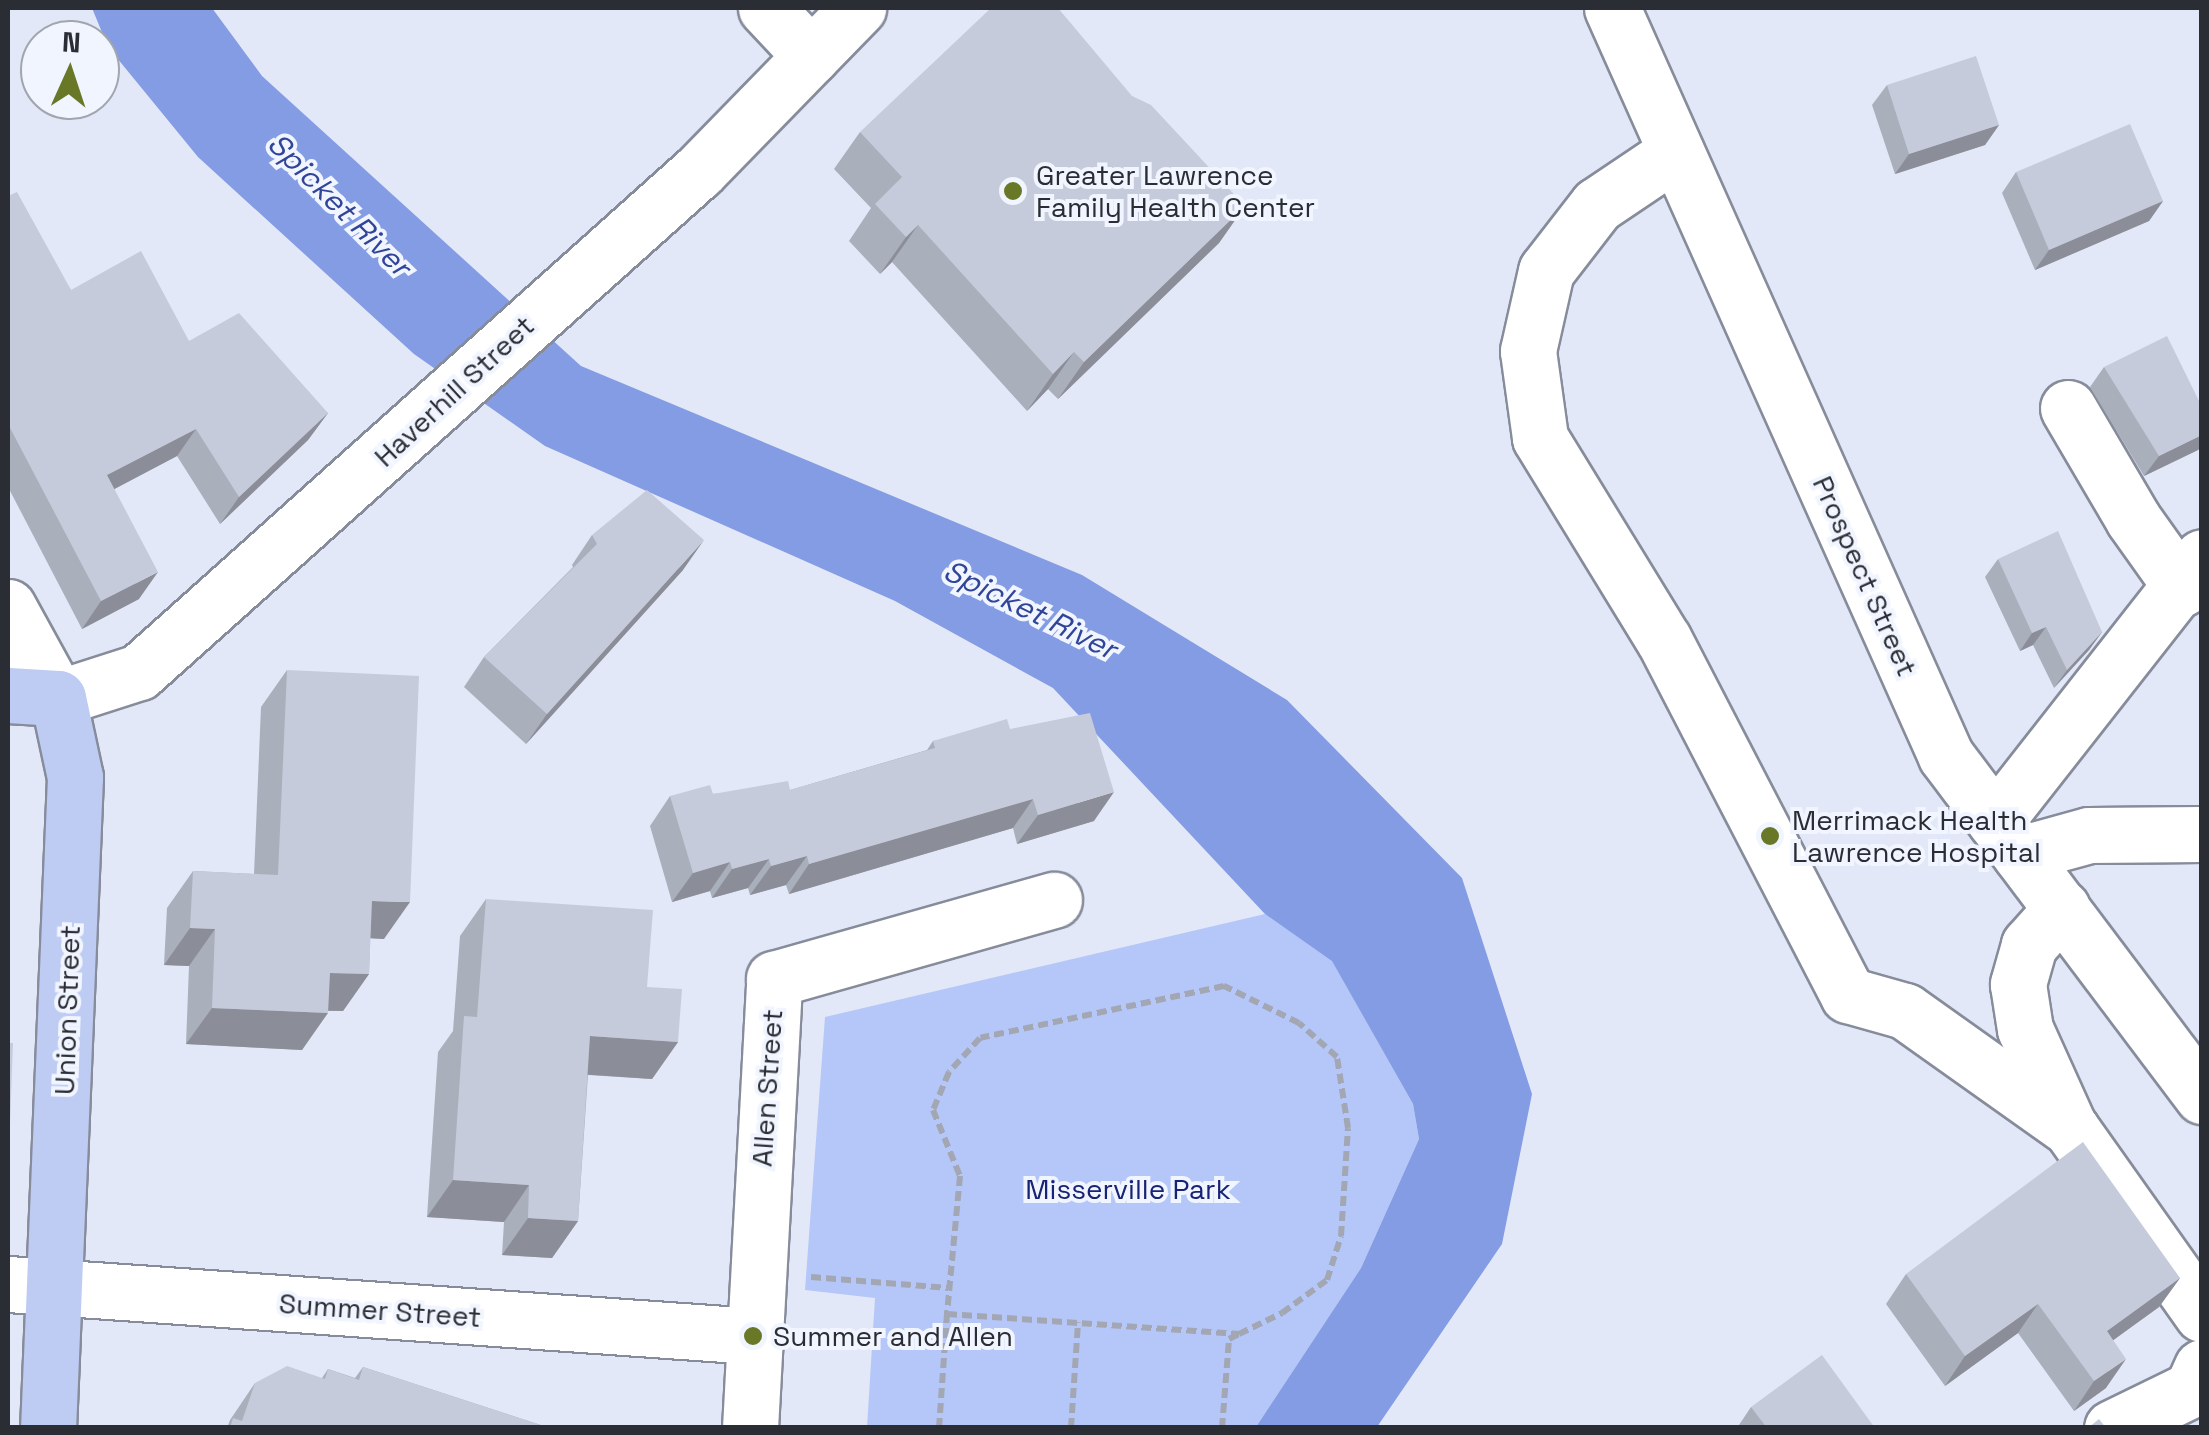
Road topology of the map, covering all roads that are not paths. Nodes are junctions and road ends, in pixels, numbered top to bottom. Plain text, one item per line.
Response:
1 (766, 8) edge
2 (858, 8) edge
3 (1612, 8) edge
4 (811, 56) junction
5 (1676, 152) junction
6 (2068, 408) dead end
7 (2192, 572) edge
8 (8, 607) edge
9 (33, 697) edge
10 (2202, 834) edge
11 (2008, 838) junction
12 (1054, 900) dead end
13 (2062, 908) junction
14 (2202, 1096) edge
15 (2071, 1130) junction
16 (31, 1285) edge
17 (2202, 1314) edge
18 (753, 1336) junction
19 (2202, 1367) edge
20 (48, 1428) edge
21 (750, 1428) edge
22 (2112, 1428) edge

1 - 4 street
2 - 4 street, Haverhill Street
3 - 5 street, Prospect Street
4 - 9 street, Haverhill Street
5 - 11 street, Prospect Street
5 - 15 street
6 - 7 street
7 - 11 street
8 - 9 street, Union Street
9 - 16 main road, Union Street
10 - 11 street
11 - 13 street, Prospect Street
12 - 18 street, Allen Street
13 - 14 street, Prospect Street
13 - 15 street
15 - 17 street
16 - 18 street, Summer Street
16 - 20 main road, Union Street
18 - 21 street, Allen Street
19 - 22 street

